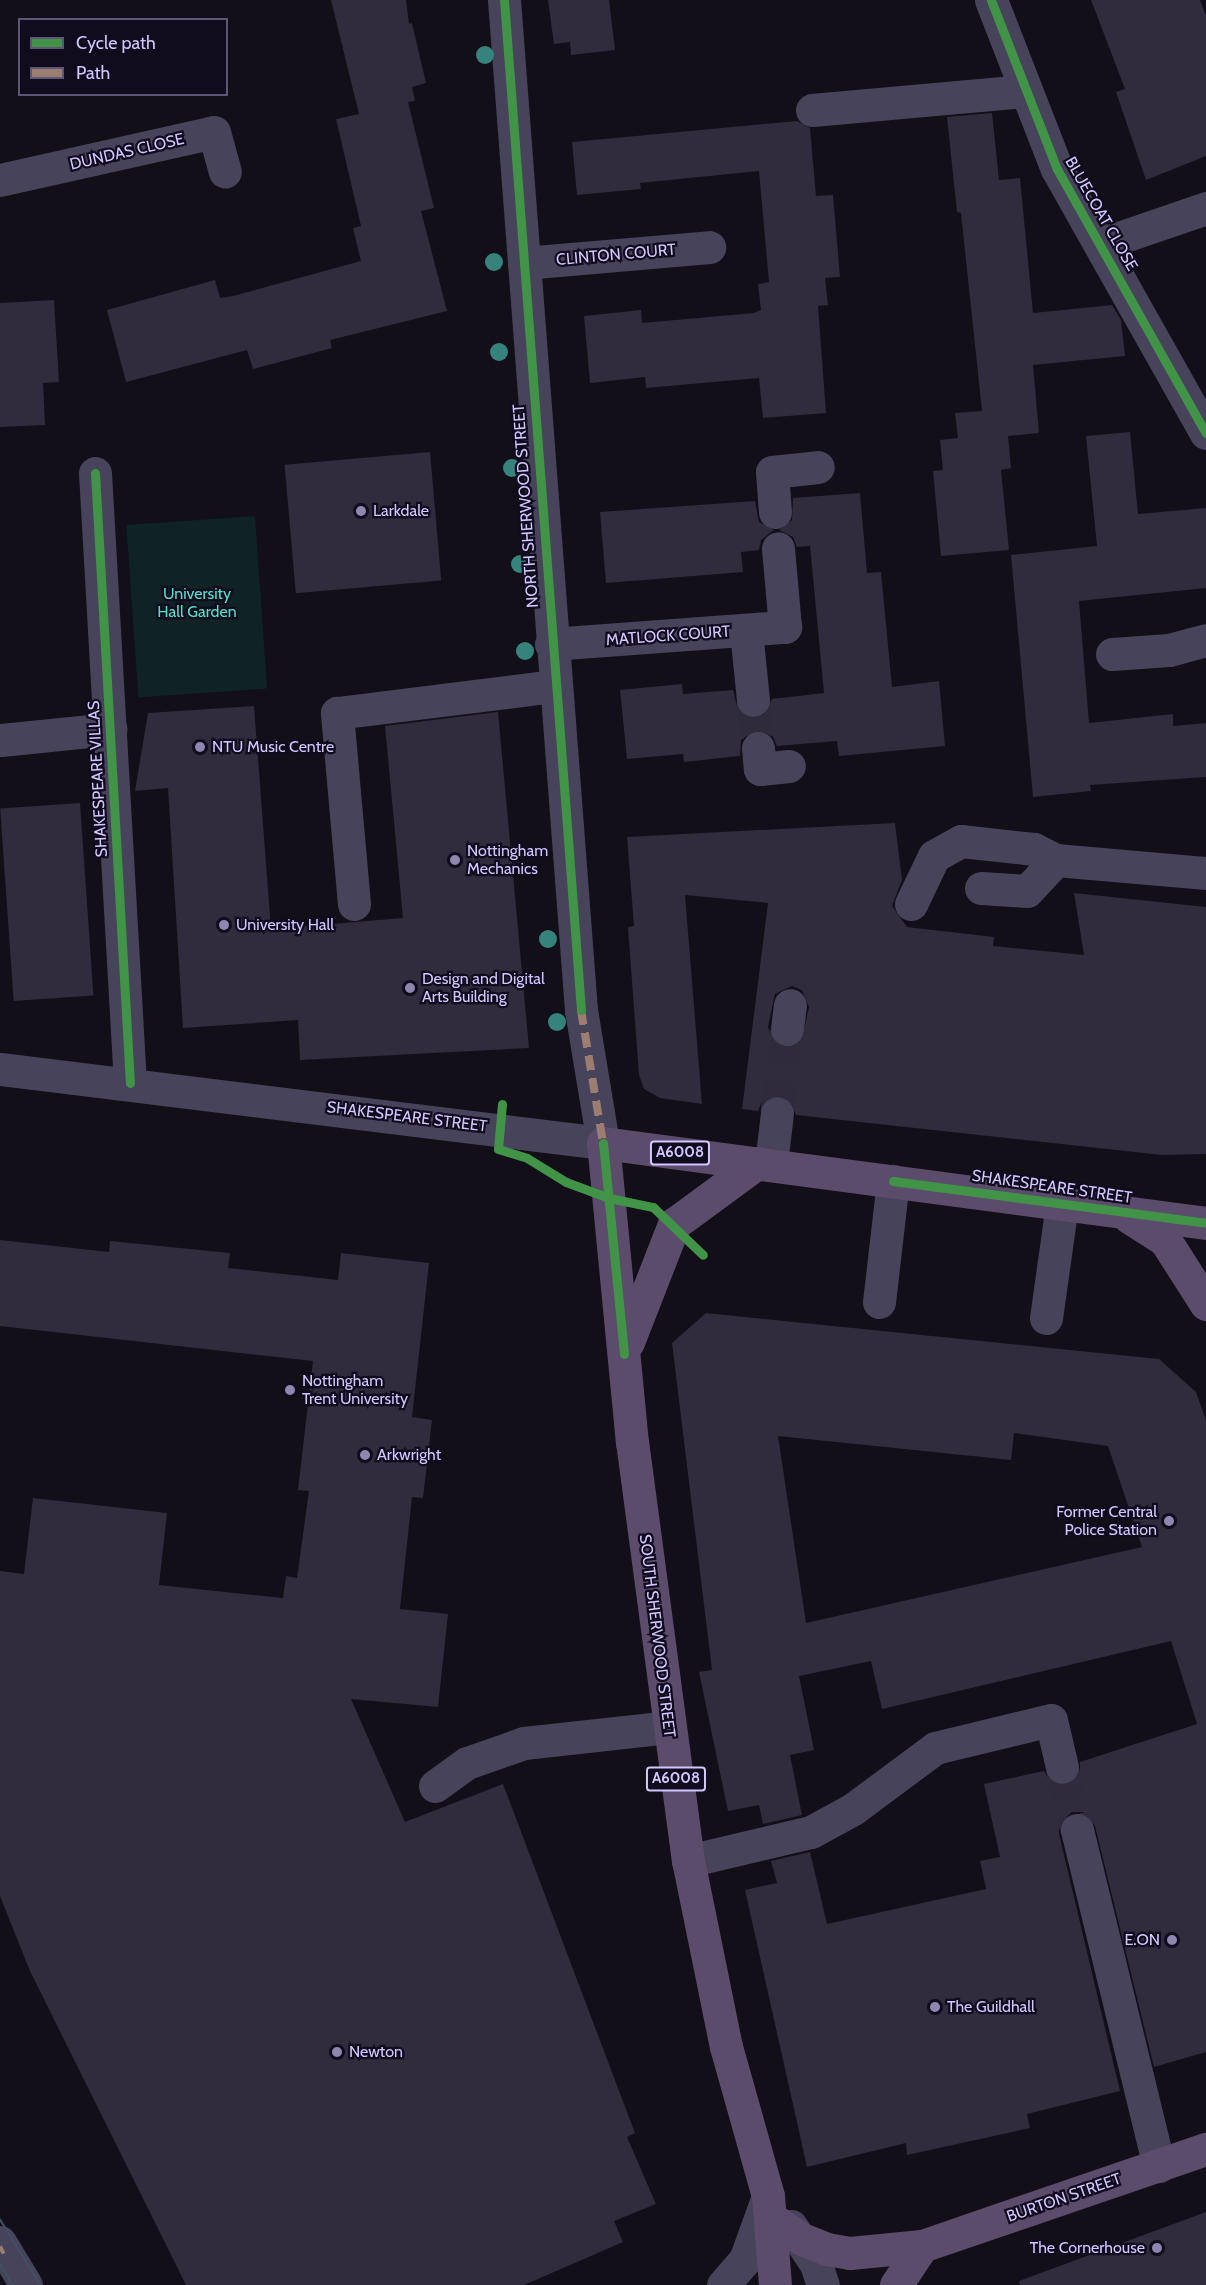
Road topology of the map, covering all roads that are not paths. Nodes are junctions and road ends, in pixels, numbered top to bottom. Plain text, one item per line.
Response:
1 (504, 0) edge
2 (991, 0) edge
3 (1025, 91) junction
4 (812, 110) dead end
5 (225, 172) dead end
6 (0, 180) edge
7 (1206, 208) edge
8 (1101, 244) junction
9 (709, 247) dead end
10 (524, 262) junction
11 (1206, 433) edge
12 (818, 467) dead end
13 (95, 473) dead end
14 (775, 512) dead end
15 (778, 549) dead end
16 (746, 631) junction
17 (1206, 640) edge
18 (551, 644) junction
19 (1112, 654) dead end
20 (554, 686) junction
21 (753, 700) tunnel mouth
22 (110, 729) junction
23 (1, 740) edge
24 (758, 748) tunnel mouth
25 (789, 766) dead end
26 (1056, 860) junction
27 (1206, 873) edge
28 (981, 888) dead end
29 (354, 904) dead end
30 (911, 904) dead end
31 (0, 1069) edge
32 (130, 1083) junction
33 (777, 1113) tunnel mouth
34 (603, 1143) junction
35 (764, 1164) junction
36 (893, 1181) junction
37 (1062, 1204) junction
38 (1122, 1212) junction
39 (1206, 1223) edge
40 (879, 1302) dead end
41 (1206, 1304) edge
42 (1046, 1318) dead end
43 (624, 1354) junction
44 (668, 1727) junction
45 (1062, 1767) tunnel mouth
46 (435, 1785) dead end
47 (1077, 1830) tunnel mouth
48 (688, 1861) junction
49 (1206, 2149) edge
50 (1159, 2166) junction
51 (770, 2208) junction
52 (801, 2239) junction
53 (922, 2246) junction
54 (1, 2247) edge
55 (26, 2285) edge
56 (723, 2285) edge
57 (774, 2285) edge
58 (823, 2285) edge
59 (896, 2285) edge

1 - 10 street, NORTH SHERWOOD STREET
2 - 3 street, BLUECOAT CLOSE
3 - 4 street
3 - 8 street, BLUECOAT CLOSE
5 - 6 street, DUNDAS CLOSE
7 - 8 street
8 - 11 street, BLUECOAT CLOSE
9 - 10 street, CLINTON COURT
10 - 18 street, NORTH SHERWOOD STREET
12 - 14 street
13 - 22 street, SHAKESPEARE VILLAS
15 - 16 street, MATLOCK COURT
16 - 18 street, MATLOCK COURT
16 - 21 street
17 - 19 street
18 - 20 street, NORTH SHERWOOD STREET
20 - 29 street
20 - 34 street, NORTH SHERWOOD STREET
22 - 23 street
22 - 32 street, SHAKESPEARE VILLAS
24 - 25 street
26 - 27 street
26 - 28 street
26 - 30 street
31 - 32 street, SHAKESPEARE STREET
32 - 34 street, SHAKESPEARE STREET
33 - 35 street
34 - 35 main road, SHAKESPEARE STREET / A6008
34 - 43 main road, SOUTH SHERWOOD STREET / A6008
35 - 36 main road, SHAKESPEARE STREET / A6008
35 - 43 main road, SOUTH SHERWOOD STREET / A6008
36 - 37 main road, SHAKESPEARE STREET / A6008
36 - 40 street
37 - 38 main road, SHAKESPEARE STREET / A6008
37 - 42 street
38 - 39 main road, SHAKESPEARE STREET / A6008
38 - 41 main road, A6008
43 - 44 main road, SOUTH SHERWOOD STREET / A6008
44 - 46 street
44 - 48 main road, SOUTH SHERWOOD STREET / A6008
45 - 48 street
47 - 50 street
48 - 51 main road, SOUTH SHERWOOD STREET / A6008
49 - 50 main road, BURTON STREET
50 - 53 main road, BURTON STREET
51 - 52 main road, BURTON STREET
51 - 56 street
51 - 57 main road, SOUTH SHERWOOD STREET / A6008
52 - 53 main road, BURTON STREET
52 - 58 street
53 - 59 main road
54 - 55 street

